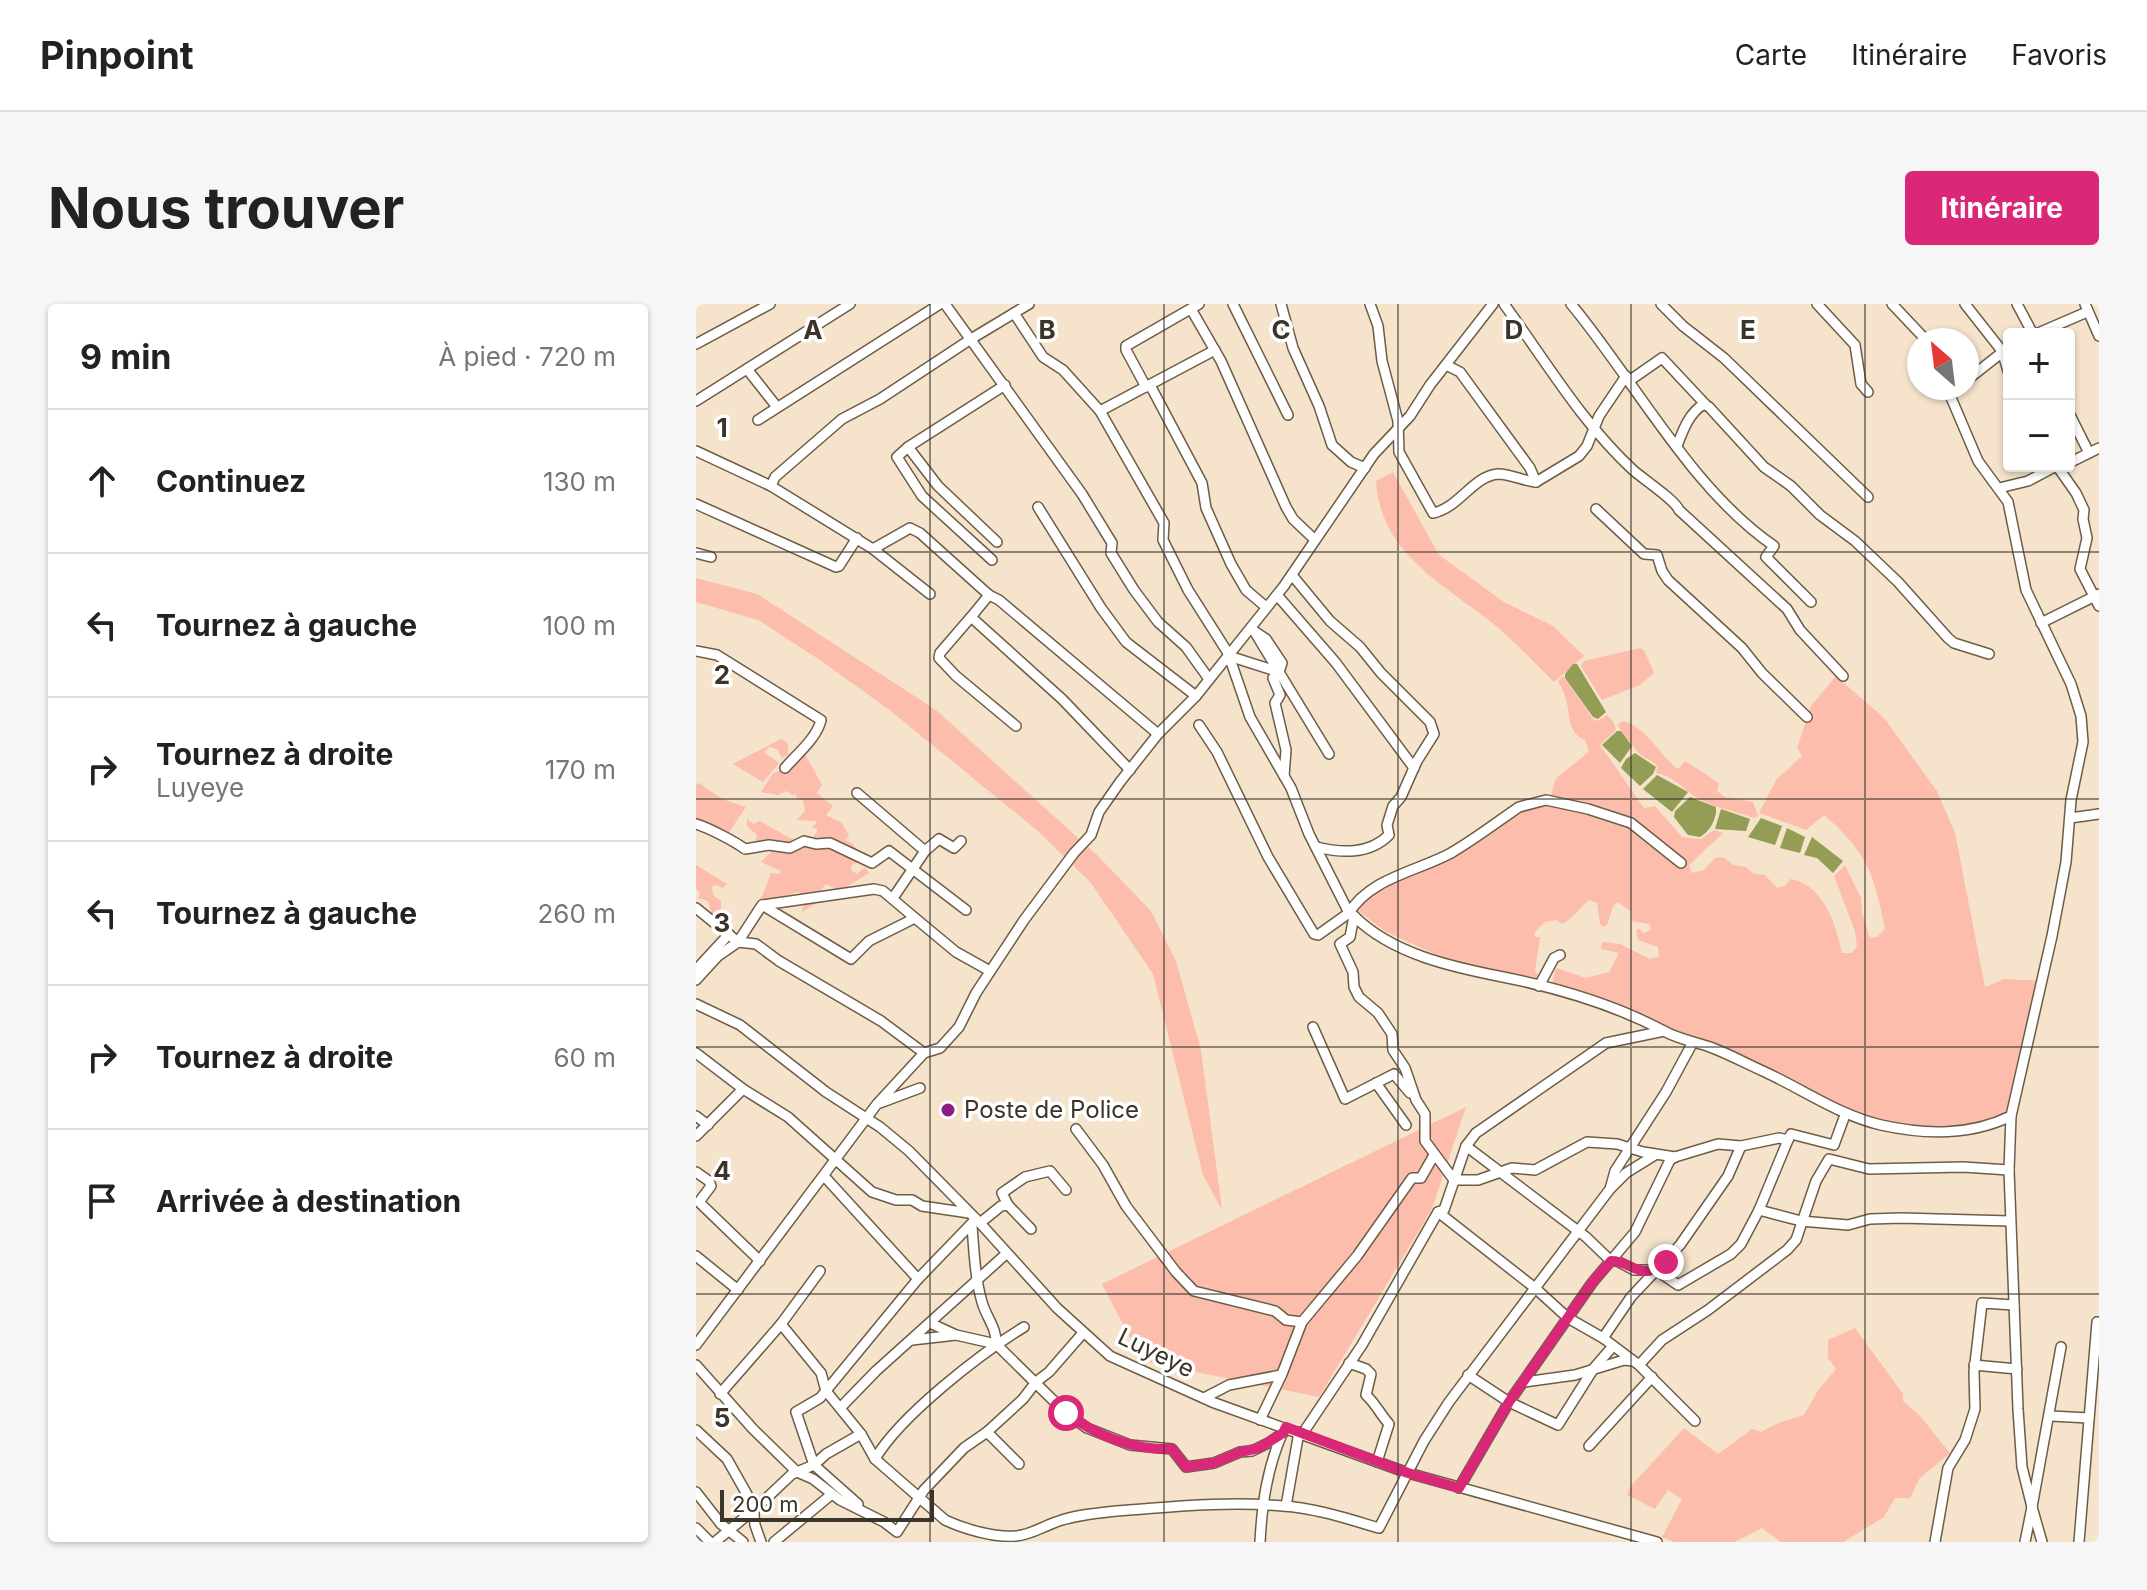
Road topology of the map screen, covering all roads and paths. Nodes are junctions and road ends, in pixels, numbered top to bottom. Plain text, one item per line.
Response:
1 (770, 304) edge
2 (850, 304) edge
3 (942, 304) edge
4 (1029, 304) edge
5 (1233, 304) edge
6 (1281, 304) edge
7 (1370, 304) edge
8 (1493, 304) edge
9 (1504, 304) edge
10 (1571, 304) edge
11 (1661, 304) edge
12 (1817, 304) edge
13 (1892, 304) edge
14 (1965, 304) edge
15 (2017, 304) edge
16 (1195, 306) edge
17 (1014, 313) junction
18 (2090, 313) edge
19 (1915, 328) edge
20 (2031, 328) edge
21 (2050, 328) edge
22 (2099, 336) edge
23 (971, 339) junction
24 (696, 344) edge
25 (2003, 346) edge
26 (1215, 350) junction
27 (2003, 351) edge
28 (1446, 365) junction
29 (747, 369) junction
30 (1979, 370) edge
31 (1628, 379) junction
32 (1005, 385) junction
33 (1148, 386) junction
34 (1868, 392) dead end
35 (1955, 400) edge
36 (696, 401) edge
37 (1706, 405) junction
38 (777, 407) junction
39 (1100, 411) junction
40 (1288, 415) dead end
41 (758, 420) dead end
42 (2075, 422) edge
43 (1399, 426) junction
44 (1594, 428) junction
45 (1677, 446) junction
46 (908, 447) junction
47 (696, 451) edge
48 (2094, 451) edge
49 (2075, 460) edge
50 (1365, 468) junction
51 (2047, 472) edge
52 (2061, 472) edge
53 (1536, 482) junction
54 (771, 486) junction
55 (1999, 488) junction
56 (1868, 497) dead end
57 (696, 504) edge
58 (1038, 507) dead end
59 (1596, 509) dead end
60 (857, 538) junction
61 (1315, 540) junction
62 (997, 542) dead end
63 (873, 549) junction
64 (696, 553) edge
65 (711, 557) dead end
66 (992, 560) dead end
67 (1292, 575) junction
68 (930, 594) dead end
69 (989, 595) junction
70 (1277, 595) junction
71 (2098, 598) edge
72 (1811, 602) dead end
73 (1266, 607) junction
74 (971, 617) junction
75 (2041, 623) junction
76 (1254, 627) junction
77 (696, 651) edge
78 (1989, 654) dead end
79 (1228, 657) junction
80 (1279, 672) junction
81 (1843, 676) dead end
82 (1209, 679) junction
83 (1196, 696) junction
84 (1807, 717) dead end
85 (1199, 725) dead end
86 (1016, 726) dead end
87 (1158, 734) junction
88 (1329, 754) dead end
89 (785, 768) dead end
90 (1414, 768) junction
91 (1130, 770) junction
92 (1284, 776) junction
93 (857, 793) dead end
94 (2099, 814) edge
95 (2070, 818) junction
96 (696, 824) edge
97 (961, 841) dead end
98 (1316, 847) junction
99 (925, 851) junction
100 (1681, 863) dead end
101 (914, 869) junction
102 (893, 898) junction
103 (763, 905) junction
104 (696, 908) edge
105 (966, 910) dead end
106 (1351, 914) junction
107 (915, 918) junction
108 (729, 934) junction
109 (738, 942) junction
110 (1560, 955) dead end
111 (696, 970) edge
112 (990, 971) junction
113 (696, 980) edge
114 (1539, 986) junction
115 (696, 1004) edge
116 (1313, 1027) dead end
117 (1664, 1031) junction
118 (1693, 1042) junction
119 (696, 1053) edge
120 (924, 1053) junction
121 (1376, 1083) junction
122 (920, 1088) dead end
123 (743, 1089) junction
124 (1416, 1100) junction
125 (877, 1104) junction
126 (1845, 1115) junction
127 (696, 1116) edge
128 (2011, 1116) junction
129 (867, 1118) junction
130 (708, 1125) junction
131 (1406, 1125) dead end
132 (1076, 1129) dead end
133 (696, 1136) edge
134 (1788, 1140) junction
135 (1834, 1145) junction
136 (1466, 1146) junction
137 (1741, 1146) junction
138 (1630, 1148) junction
139 (1655, 1154) junction
140 (1434, 1155) junction
141 (1675, 1157) junction
142 (1829, 1159) junction
143 (836, 1161) junction
144 (2009, 1170) junction
145 (696, 1172) edge
146 (1499, 1173) junction
147 (824, 1176) junction
148 (1454, 1180) junction
149 (1610, 1189) junction
150 (1066, 1190) dead end
151 (1008, 1205) junction
152 (1759, 1210) junction
153 (1438, 1212) junction
154 (975, 1220) junction
155 (1801, 1221) junction
156 (2010, 1221) junction
157 (1031, 1229) dead end
158 (1577, 1232) junction
159 (1006, 1254) junction
160 (696, 1256) edge
161 (760, 1261) junction
162 (1611, 1261) junction
163 (1656, 1270) junction
164 (820, 1271) dead end
165 (979, 1278) junction
166 (918, 1279) junction
167 (1535, 1288) junction
168 (738, 1290) junction
169 (2014, 1305) junction
170 (1568, 1318) junction
171 (1302, 1322) junction
172 (2097, 1322) edge
173 (930, 1323) junction
174 (781, 1324) junction
175 (1024, 1327) dead end
176 (1083, 1333) junction
177 (956, 1335) junction
178 (1603, 1338) junction
179 (698, 1339) edge
180 (911, 1340) junction
181 (996, 1344) junction
182 (1613, 1346) junction
183 (2061, 1347) dead end
184 (1349, 1363) junction
185 (1636, 1363) junction
186 (696, 1365) edge
187 (1974, 1365) junction
188 (1594, 1368) junction
189 (2017, 1369) junction
190 (1281, 1375) junction
191 (1468, 1375) junction
192 (1652, 1377) junction
193 (1036, 1382) junction
194 (1524, 1382) junction
195 (826, 1391) junction
196 (720, 1394) junction
197 (1204, 1398) junction
198 (1509, 1402) junction
199 (841, 1407) junction
200 (2051, 1416) junction
201 (2089, 1418) junction
202 (1260, 1420) junction
203 (1695, 1421) dead end
204 (696, 1430) edge
205 (1284, 1430) junction
206 (987, 1432) junction
207 (1301, 1432) junction
208 (861, 1434) junction
209 (1589, 1446) dead end
210 (875, 1459) junction
211 (1377, 1462) junction
212 (1019, 1464) dead end
213 (814, 1465) junction
214 (797, 1472) junction
215 (1408, 1473) junction
216 (1459, 1488) junction
217 (696, 1492) edge
218 (832, 1494) junction
219 (919, 1498) junction
220 (1262, 1505) junction
221 (1286, 1506) junction
222 (700, 1507) edge
223 (2032, 1507) junction
224 (863, 1511) junction
225 (754, 1512) junction
226 (696, 1528) edge
227 (728, 1530) junction
228 (712, 1542) edge
229 (743, 1542) edge
230 (761, 1542) edge
231 (774, 1542) edge
232 (1260, 1542) edge
233 (1657, 1542) edge
234 (1935, 1542) edge
235 (2025, 1542) edge
236 (2042, 1542) edge
237 (2079, 1542) edge

1 - 24 street
2 - 29 street
3 - 23 street
3 - 38 street
4 - 17 street
5 - 40 street
6 - 50 street
7 - 43 street
8 - 28 street
9 - 44 street
10 - 31 street
11 - 56 street
12 - 34 street
13 - 19 street
14 - 25 street
15 - 20 street
16 - 26 street
16 - 33 street
17 - 23 street
17 - 39 street
18 - 21 street
18 - 22 street
23 - 32 street
23 - 54 street
26 - 33 street
26 - 61 street
27 - 30 street
28 - 43 street
28 - 53 street
29 - 36 street
29 - 38 street
31 - 37 street
31 - 44 street
31 - 45 street
32 - 46 street
32 - 82 street
33 - 39 street
33 - 73 street
35 - 55 street
37 - 45 street
37 - 78 street
38 - 41 street
39 - 79 street
42 - 48 street
43 - 50 street
43 - 53 street
44 - 53 street
44 - 81 street
45 - 72 street
46 - 62 street
46 - 66 street
47 - 54 street
48 - 49 street
50 - 61 street
51 - 55 street
52 - 71 street
54 - 60 street
55 - 75 street
57 - 60 street
58 - 83 street
59 - 84 street
60 - 63 street
61 - 67 street
63 - 68 street
63 - 69 street
64 - 65 street
67 - 70 street
67 - 90 street
69 - 74 street
69 - 87 street
70 - 73 street
70 - 90 street
71 - 75 street
73 - 76 street
74 - 86 street
74 - 91 street
75 - 95 street
76 - 79 street
76 - 80 street
77 - 89 street
79 - 80 street
79 - 82 street
79 - 92 street
80 - 88 street
80 - 92 street
82 - 83 street
83 - 87 street
85 - 106 street
87 - 91 street
90 - 98 street
91 - 112 street
92 - 98 street
93 - 99 street
94 - 95 street
95 - 128 street
96 - 101 street
97 - 99 street
98 - 106 street
99 - 101 street
100 - 106 street
101 - 102 street
101 - 105 street
102 - 103 street
102 - 107 street
103 - 107 street
103 - 109 street
104 - 108 street
106 - 114 street
106 - 124 street
107 - 112 street
108 - 109 street
108 - 111 street
109 - 113 street
109 - 120 street
110 - 114 street
112 - 120 street
114 - 117 street
115 - 129 street, Luyeye
116 - 121 street
117 - 118 street
117 - 136 street
118 - 126 street
118 - 138 street
119 - 123 street
120 - 125 street
121 - 124 street
121 - 131 street
122 - 125 street
123 - 130 street
123 - 143 street
124 - 140 street
125 - 129 street
126 - 128 street
126 - 135 street
127 - 130 street
128 - 144 street
129 - 143 street
129 - 154 street, Luyeye
130 - 133 street
132 - 171 street
134 - 135 street
134 - 137 street
134 - 152 street
135 - 142 street
136 - 146 street
136 - 148 street
137 - 141 street
137 - 163 street
138 - 139 street
138 - 146 street
138 - 149 street
139 - 141 street
139 - 149 street
140 - 148 street
140 - 171 street
141 - 162 street
142 - 144 street
142 - 155 street
143 - 147 street
143 - 154 street
144 - 156 street
145 - 161 street
146 - 148 street
146 - 158 street
147 - 161 street
147 - 166 street
148 - 153 street
149 - 158 street
150 - 151 street
151 - 154 street
151 - 157 street
152 - 155 street
152 - 163 street
153 - 167 street
153 - 184 street
154 - 159 street, Luyeye
154 - 165 street
154 - 166 street
155 - 156 street
155 - 185 street
156 - 169 street
158 - 162 street
158 - 167 street
159 - 165 street
159 - 176 street, Luyeye
160 - 168 street
161 - 168 street
162 - 163 street
162 - 170 street
163 - 178 street
164 - 174 street
165 - 173 street
165 - 181 street
166 - 195 street
167 - 170 street
167 - 191 street
168 - 179 street
169 - 187 street
169 - 189 street
170 - 178 street
170 - 194 street
171 - 190 street
172 - 201 street
173 - 177 street
173 - 180 street
174 - 195 street
174 - 196 street
175 - 181 street
176 - 193 street
176 - 197 street, Luyeye
177 - 180 street
177 - 181 street
178 - 182 street
180 - 199 street
181 - 193 street
181 - 210 street
182 - 185 street
182 - 188 street
183 - 200 street
184 - 207 street
184 - 211 street
185 - 188 street
185 - 192 street
186 - 196 street
187 - 189 street
187 - 234 street
188 - 194 street
188 - 198 street
189 - 223 street
190 - 197 street
190 - 202 street
191 - 198 street
191 - 215 street
192 - 203 street
192 - 209 street
193 - 205 street
193 - 206 street
194 - 198 street
195 - 199 street
195 - 213 street
196 - 214 street
197 - 202 street, Luyeye
198 - 216 street
199 - 208 street
200 - 201 street
200 - 223 street
201 - 237 street
202 - 205 street, Luyeye
204 - 225 street
205 - 207 street, Luyeye
205 - 220 street
206 - 212 street
206 - 219 street
207 - 211 street, Luyeye
207 - 221 street
208 - 210 street
208 - 213 street
210 - 219 street
211 - 215 street, Luyeye
213 - 214 street
213 - 224 street
214 - 218 street
214 - 225 street
215 - 216 street, Luyeye
215 - 221 street
216 - 233 street, Luyeye
217 - 222 street
218 - 224 street
218 - 231 street
219 - 220 street
219 - 224 street
220 - 221 street
220 - 232 street
222 - 227 street
223 - 235 street
223 - 236 street
225 - 227 street
225 - 230 street
226 - 228 street
227 - 228 street
227 - 229 street

